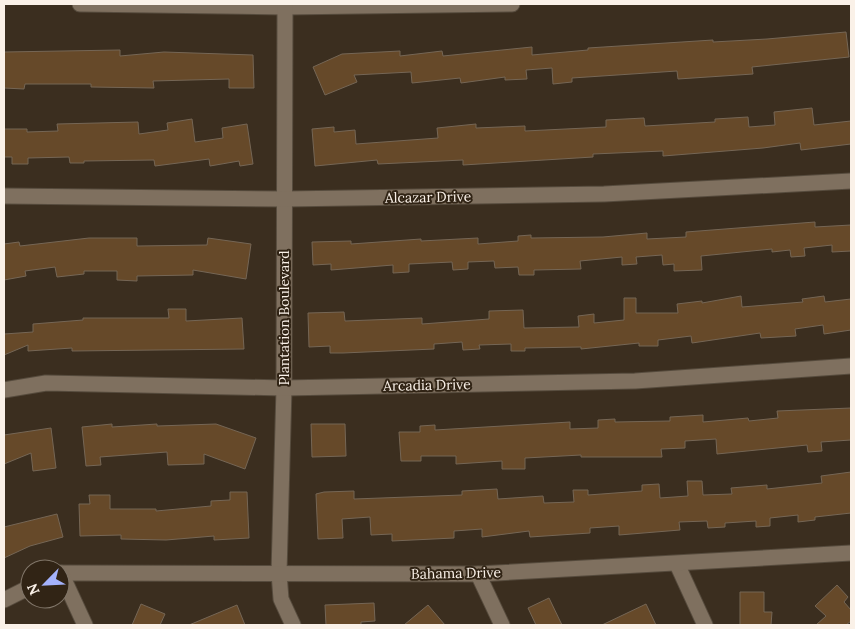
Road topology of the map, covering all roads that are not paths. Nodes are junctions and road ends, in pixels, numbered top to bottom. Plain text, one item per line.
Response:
1 (80, 4) edge
2 (512, 4) edge
3 (285, 7) junction
4 (851, 181) edge
5 (4, 196) edge
6 (285, 199) junction
7 (851, 366) edge
8 (284, 388) junction
9 (4, 390) edge
10 (851, 553) edge
11 (677, 564) junction
12 (70, 573) edge
13 (279, 573) junction
14 (478, 574) junction
15 (20, 592) edge
16 (70, 594) edge
17 (4, 600) edge
18 (85, 625) edge
19 (293, 625) edge
20 (502, 625) edge
21 (705, 625) edge

1 - 3 street
2 - 3 street
3 - 6 street, Plantation Boulevard
4 - 6 street, Alcazar Drive
5 - 6 street, Alcazar Drive
6 - 8 street, Plantation Boulevard
7 - 8 street, Arcadia Drive
8 - 9 street, Arcadia Drive
8 - 13 street, Plantation Boulevard
10 - 11 street, Bahama Drive
11 - 14 street, Bahama Drive
11 - 21 street
12 - 13 street, Bahama Drive
13 - 14 street, Bahama Drive
13 - 19 street, Plantation Boulevard
14 - 20 street
15 - 17 street
16 - 18 street

